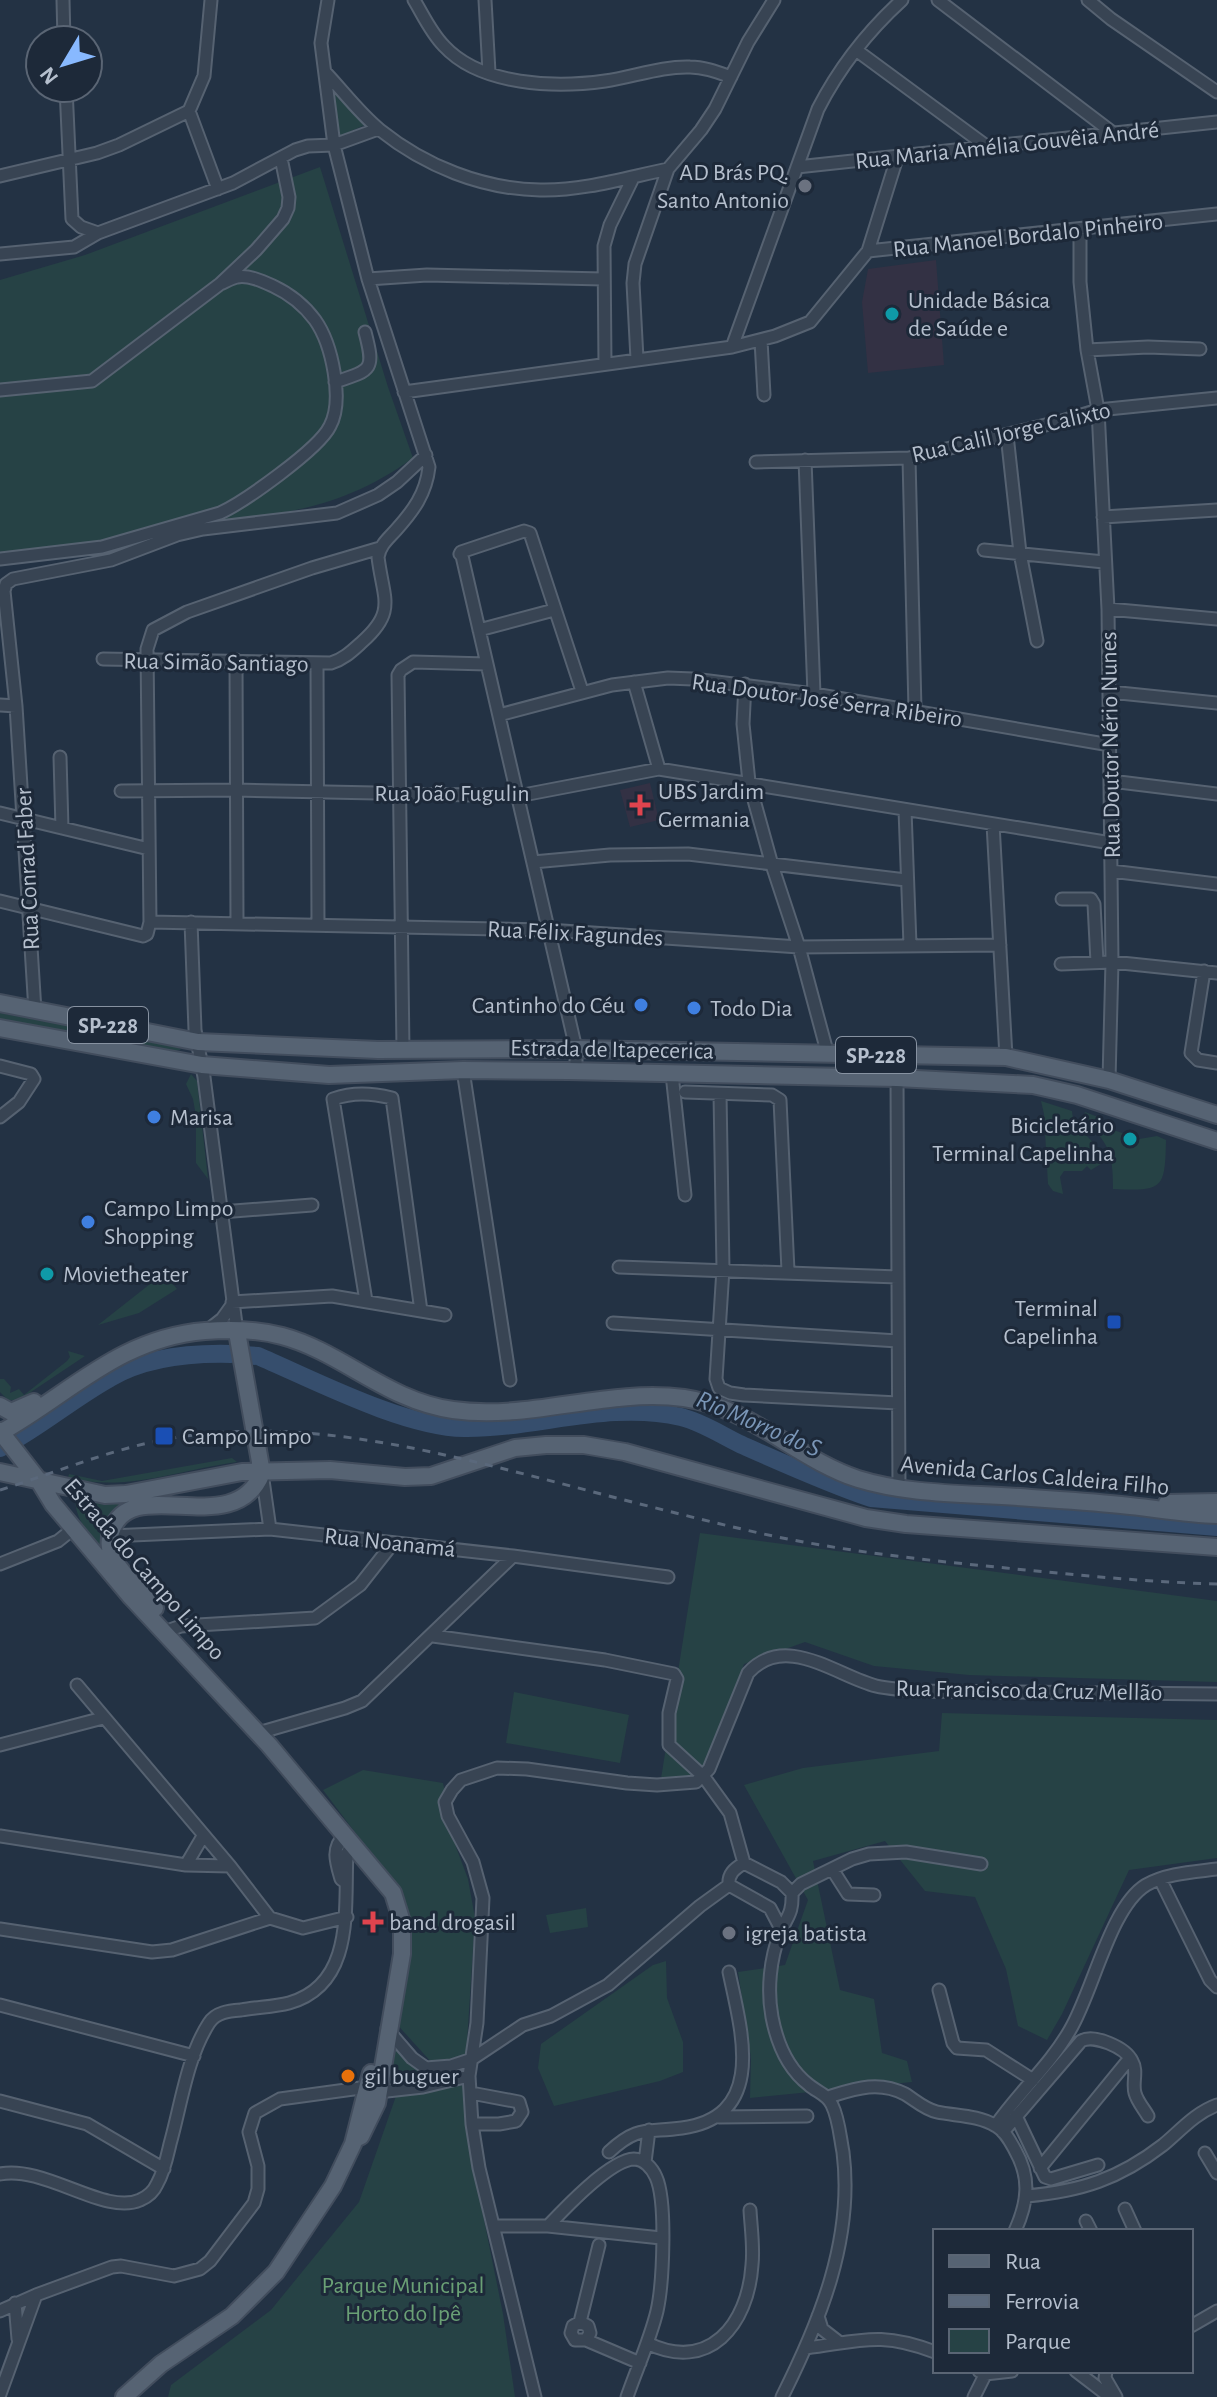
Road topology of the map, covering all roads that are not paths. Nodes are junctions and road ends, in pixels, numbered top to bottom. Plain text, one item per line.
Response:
1 (63, 0) edge
2 (211, 0) edge
3 (328, 0) edge
4 (414, 0) edge
5 (485, 0) edge
6 (774, 0) edge
7 (902, 0) edge
8 (938, 0) edge
9 (1088, 0) edge
10 (64, 24) edge
11 (856, 50) junction
12 (324, 71) junction
13 (489, 72) junction
14 (731, 77) junction
15 (1217, 92) edge
16 (67, 104) edge
17 (189, 111) junction
18 (1217, 122) edge
19 (378, 129) junction
20 (1113, 133) junction
21 (334, 145) junction
22 (989, 148) junction
23 (281, 158) junction
24 (897, 158) junction
25 (69, 159) junction
26 (797, 167) junction
27 (668, 169) junction
28 (0, 176) edge
29 (633, 178) junction
30 (218, 189) junction
31 (1217, 214) edge
32 (1080, 230) junction
33 (98, 233) junction
34 (868, 251) junction
35 (0, 254) edge
36 (368, 279) junction
37 (603, 279) junction
38 (220, 284) junction
39 (365, 332) dead end
40 (761, 340) junction
41 (732, 347) junction
42 (1200, 349) dead end
43 (1087, 350) junction
44 (637, 359) junction
45 (605, 364) junction
46 (335, 382) junction
47 (0, 390) edge
48 (404, 392) junction
49 (764, 395) dead end
50 (1217, 398) edge
51 (1098, 410) junction
52 (1007, 435) junction
53 (909, 458) junction
54 (805, 460) junction
55 (428, 461) junction
56 (756, 462) dead end
57 (1217, 510) edge
58 (1103, 517) junction
59 (380, 548) junction
60 (984, 550) dead end
61 (1020, 553) junction
62 (0, 559) edge
63 (1104, 562) junction
64 (1108, 609) junction
65 (554, 610) junction
66 (1217, 619) edge
67 (479, 630) junction
68 (1037, 641) dead end
69 (103, 659) dead end
70 (148, 660) junction
71 (236, 660) junction
72 (317, 664) junction
73 (487, 664) junction
74 (634, 682) junction
75 (745, 684) junction
76 (582, 691) junction
77 (1110, 692) junction
78 (814, 694) junction
79 (1217, 703) edge
80 (0, 705) edge
81 (16, 706) junction
82 (915, 710) junction
83 (499, 715) junction
84 (1110, 745) junction
85 (60, 757) dead end
86 (659, 769) junction
87 (1111, 781) junction
88 (749, 782) junction
89 (151, 790) junction
90 (236, 790) junction
91 (121, 791) dead end
92 (318, 792) junction
93 (399, 794) junction
94 (1217, 794) edge
95 (518, 796) junction
96 (905, 810) junction
97 (0, 813) edge
98 (24, 819) junction
99 (993, 824) junction
100 (62, 828) junction
101 (1111, 843) junction
102 (149, 849) junction
103 (533, 862) junction
104 (772, 865) junction
105 (1111, 871) junction
106 (906, 880) junction
107 (1217, 884) edge
108 (1062, 899) dead end
109 (0, 901) edge
110 (30, 908) junction
111 (150, 922) junction
112 (191, 922) junction
113 (237, 923) junction
114 (318, 925) junction
115 (400, 927) junction
116 (548, 930) junction
117 (910, 945) junction
118 (1000, 945) junction
119 (799, 947) junction
120 (1097, 962) junction
121 (1112, 962) junction
122 (1061, 964) dead end
123 (1204, 971) junction
124 (1217, 973) edge
125 (0, 1003) edge
126 (35, 1011) junction
127 (0, 1028) edge
128 (198, 1042) junction
129 (576, 1049) junction
130 (403, 1050) junction
131 (828, 1055) junction
132 (1006, 1057) junction
133 (1217, 1063) edge
134 (202, 1065) junction
135 (0, 1066) edge
136 (463, 1070) junction
137 (425, 1071) junction
138 (576, 1071) junction
139 (672, 1074) junction
140 (897, 1078) junction
141 (1109, 1080) junction
142 (685, 1092) dead end
143 (720, 1094) junction
144 (1217, 1115) edge
145 (0, 1117) edge
146 (1217, 1141) edge
147 (685, 1195) dead end
148 (312, 1205) dead end
149 (221, 1212) junction
150 (619, 1267) dead end
151 (723, 1269) junction
152 (788, 1271) junction
153 (898, 1277) junction
154 (366, 1301) junction
155 (232, 1307) junction
156 (421, 1311) junction
157 (445, 1315) dead end
158 (613, 1323) dead end
159 (720, 1330) junction
160 (205, 1331) junction
161 (237, 1332) junction
162 (898, 1341) junction
163 (85, 1375) junction
164 (510, 1380) dead end
165 (898, 1403) junction
166 (0, 1406) edge
167 (0, 1432) edge
168 (0, 1472) edge
169 (262, 1473) junction
170 (39, 1481) junction
171 (899, 1488) junction
172 (77, 1489) junction
173 (1217, 1502) edge
174 (1124, 1505) junction
175 (1217, 1515) edge
176 (73, 1529) junction
177 (270, 1529) junction
178 (110, 1536) junction
179 (393, 1543) junction
180 (1217, 1547) edge
181 (513, 1556) junction
182 (0, 1564) edge
183 (668, 1577) dead end
184 (168, 1630) junction
185 (433, 1636) junction
186 (77, 1685) dead end
187 (1217, 1694) edge
188 (103, 1718) junction
189 (258, 1735) junction
190 (0, 1745) edge
191 (704, 1777) junction
192 (0, 1836) edge
193 (203, 1836) junction
194 (346, 1844) junction
195 (744, 1863) junction
196 (981, 1864) dead end
197 (186, 1865) junction
198 (230, 1866) junction
199 (832, 1869) junction
200 (1217, 1869) edge
201 (1160, 1879) junction
202 (729, 1885) junction
203 (874, 1895) dead end
204 (792, 1899) junction
205 (773, 1912) junction
206 (347, 1917) junction
207 (270, 1918) junction
208 (0, 1929) edge
209 (781, 1929) junction
210 (729, 1972) dead end
211 (1217, 1987) edge
212 (939, 1990) dead end
213 (0, 2005) edge
214 (387, 2029) junction
215 (194, 2056) junction
216 (1130, 2058) junction
217 (472, 2059) junction
218 (469, 2076) junction
219 (1033, 2080) junction
220 (373, 2090) junction
221 (471, 2093) junction
222 (828, 2097) junction
223 (0, 2101) edge
224 (1217, 2105) edge
225 (807, 2116) dead end
226 (1016, 2116) junction
227 (1148, 2116) dead end
228 (719, 2117) junction
229 (472, 2124) junction
230 (1000, 2129) junction
231 (649, 2130) junction
232 (609, 2152) dead end
233 (1205, 2153) dead end
234 (645, 2162) junction
235 (1098, 2165) dead end
236 (1040, 2168) junction
237 (164, 2169) junction
238 (1217, 2173) edge
239 (0, 2174) edge
240 (1027, 2196) junction
241 (1125, 2209) dead end
242 (750, 2210) dead end
243 (494, 2226) junction
244 (548, 2226) junction
245 (1016, 2229) edge
246 (1134, 2229) edge
247 (661, 2238) junction
248 (599, 2245) dead end
249 (36, 2295) junction
250 (15, 2303) junction
251 (0, 2311) edge
252 (1217, 2311) edge
253 (817, 2315) junction
254 (1193, 2325) edge
255 (18, 2339) junction
256 (647, 2343) junction
257 (840, 2343) junction
258 (806, 2348) junction
259 (933, 2351) edge
260 (640, 2363) junction
261 (984, 2373) edge
262 (1079, 2373) edge
263 (1106, 2373) edge
264 (0, 2394) edge
265 (124, 2397) edge
266 (535, 2397) edge
267 (627, 2397) edge
268 (782, 2397) edge
269 (974, 2397) edge
270 (1110, 2397) edge
271 (1117, 2397) edge

1 - 10 street
2 - 17 street
3 - 12 street
4 - 13 street
5 - 13 street
6 - 14 street
7 - 11 street
8 - 20 street
9 - 15 street
11 - 22 street
11 - 26 street
12 - 19 street
12 - 21 street
13 - 14 street
14 - 27 street
16 - 25 street
17 - 25 street
17 - 30 street
18 - 20 street, Rua Maria Amélia Gouvêia André
19 - 21 street
19 - 29 street
20 - 22 street, Rua Maria Amélia Gouvêia André
21 - 23 street
21 - 36 street
22 - 24 street, Rua Maria Amélia Gouvêia André
23 - 30 street
23 - 38 street
24 - 26 street, Rua Maria Amélia Gouvêia André
24 - 34 street
25 - 28 street
25 - 33 street
26 - 41 street
27 - 29 street
27 - 44 street
29 - 37 street
30 - 33 street
31 - 32 street, Rua Manoel Bordalo Pinheiro
32 - 34 street, Rua Manoel Bordalo Pinheiro
32 - 43 street, Rua Doutor Nério Nunes
33 - 35 street
34 - 40 street, Rua Manoel Bordalo Pinheiro
36 - 37 street
36 - 48 street
37 - 45 street
38 - 46 street
38 - 47 street
39 - 46 street
40 - 41 street, Rua Manoel Bordalo Pinheiro
40 - 49 street
41 - 44 street, Rua Manoel Bordalo Pinheiro
42 - 43 street
43 - 51 street, Rua Doutor Nério Nunes
44 - 45 street, Rua Manoel Bordalo Pinheiro
45 - 48 street, Rua Manoel Bordalo Pinheiro
46 - 62 street
48 - 55 street
50 - 51 street, Rua Calil Jorge Calixto
51 - 52 street, Rua Calil Jorge Calixto
51 - 58 street, Rua Doutor Nério Nunes
52 - 53 street, Rua Calil Jorge Calixto
52 - 61 street
53 - 54 street, Rua Calil Jorge Calixto
53 - 82 street
54 - 56 street, Rua Calil Jorge Calixto
54 - 78 street
55 - 59 street
55 - 81 street, Rua Conrad Faber
57 - 58 street
58 - 63 street, Rua Doutor Nério Nunes
59 - 70 street
59 - 72 street, Rua Simão Santiago
60 - 61 street
61 - 63 street
61 - 68 street
63 - 64 street, Rua Doutor Nério Nunes
64 - 66 street
64 - 77 street, Rua Doutor Nério Nunes
65 - 67 street
65 - 67 street
65 - 76 street
67 - 73 street
69 - 70 street, Rua Simão Santiago
70 - 71 street, Rua Simão Santiago
70 - 89 street
71 - 72 street, Rua Simão Santiago
71 - 90 street
72 - 92 street
73 - 83 street
73 - 93 street
74 - 75 street, Rua Doutor José Serra Ribeiro
74 - 76 street, Rua Doutor José Serra Ribeiro
74 - 86 street
75 - 78 street, Rua Doutor José Serra Ribeiro
75 - 88 street
76 - 83 street, Rua Doutor José Serra Ribeiro
77 - 79 street
77 - 84 street, Rua Doutor Nério Nunes
78 - 82 street, Rua Doutor José Serra Ribeiro
80 - 81 street
81 - 98 street, Rua Conrad Faber
82 - 84 street, Rua Doutor José Serra Ribeiro
83 - 95 street
84 - 87 street, Rua Doutor Nério Nunes
85 - 100 street
86 - 88 street, Rua João Fugulin
86 - 95 street, Rua João Fugulin
87 - 94 street
87 - 101 street, Rua Doutor Nério Nunes
88 - 96 street, Rua João Fugulin
88 - 104 street
89 - 90 street, Rua João Fugulin
89 - 91 street, Rua João Fugulin
89 - 102 street
90 - 92 street, Rua João Fugulin
90 - 113 street
92 - 93 street, Rua João Fugulin
92 - 114 street
93 - 95 street, Rua João Fugulin
93 - 115 street
95 - 103 street
96 - 99 street, Rua João Fugulin
96 - 106 street
97 - 98 street
98 - 100 street
98 - 110 street, Rua Conrad Faber
99 - 101 street, Rua João Fugulin
99 - 118 street
100 - 102 street
101 - 105 street, Rua Doutor Nério Nunes
102 - 111 street
103 - 104 street
103 - 116 street
104 - 106 street
104 - 119 street
105 - 107 street
105 - 121 street, Rua Doutor Nério Nunes
106 - 117 street
108 - 120 street
109 - 110 street
110 - 111 street, Rua Félix Fagundes
110 - 126 street, Rua Conrad Faber
111 - 112 street, Rua Félix Fagundes
112 - 113 street, Rua Félix Fagundes
112 - 128 street
113 - 114 street, Rua Félix Fagundes
114 - 115 street, Rua Félix Fagundes
115 - 116 street, Rua Félix Fagundes
115 - 130 street
116 - 119 street, Rua Félix Fagundes
116 - 129 street
117 - 118 street, Rua Félix Fagundes
117 - 119 street, Rua Félix Fagundes
118 - 132 street
119 - 131 street
120 - 121 street
120 - 122 street
121 - 123 street
121 - 141 street, Rua Doutor Nério Nunes
123 - 124 street
123 - 133 street
125 - 126 main road, Estrada de Itapecerica / SP-228
126 - 128 main road, Estrada de Itapecerica / SP-228
127 - 134 main road, Estrada de Itapecerica / SP-228
128 - 130 main road, Estrada de Itapecerica / SP-228
128 - 134 street
129 - 130 main road, Estrada de Itapecerica / SP-228
129 - 131 main road, Estrada de Itapecerica / SP-228
129 - 137 main road
129 - 138 street
131 - 132 main road, Estrada de Itapecerica / SP-228
132 - 141 main road, Estrada de Itapecerica / SP-228
134 - 137 main road, Estrada de Itapecerica / SP-228
134 - 149 street
135 - 145 street
136 - 137 main road, Estrada de Itapecerica / SP-228
136 - 138 main road, Estrada de Itapecerica / SP-228
136 - 164 street
138 - 139 main road, Estrada de Itapecerica / SP-228
139 - 140 main road, Estrada de Itapecerica / SP-228
139 - 147 street
140 - 146 main road, Estrada de Itapecerica / SP-228
140 - 153 street
141 - 144 main road, Estrada de Itapecerica / SP-228
142 - 143 street
143 - 151 street
143 - 152 street
148 - 149 street
149 - 155 street
150 - 151 street
151 - 152 street
151 - 159 street
152 - 153 street
153 - 162 street
154 - 155 street
154 - 156 street
154 - 156 street
155 - 160 street
155 - 161 street
156 - 157 street
158 - 159 street
159 - 162 street
159 - 165 street
160 - 161 main road, Avenida Carlos Caldeira Filho
160 - 163 main road, Avenida Carlos Caldeira Filho
161 - 169 main road
161 - 171 main road, Avenida Carlos Caldeira Filho
162 - 165 street
163 - 166 main road
163 - 167 main road, Avenida Carlos Caldeira Filho
165 - 171 street
167 - 170 main road, Estrada do Campo Limpo
168 - 170 main road
169 - 172 main road
169 - 177 street
169 - 178 main road
169 - 180 main road
170 - 172 main road
170 - 176 main road, Estrada do Campo Limpo
171 - 174 main road, Avenida Carlos Caldeira Filho
172 - 176 main road
173 - 174 main road
174 - 175 main road, Avenida Carlos Caldeira Filho
176 - 182 street
176 - 184 main road, Estrada do Campo Limpo
177 - 178 street, Rua Noanamá
177 - 179 street, Rua Noanamá
178 - 184 main road
179 - 181 street, Rua Noanamá
179 - 184 street
181 - 183 street, Rua Noanamá
181 - 185 street
184 - 189 main road, Estrada do Campo Limpo
185 - 189 street
185 - 191 street
186 - 188 street
187 - 191 street, Rua Francisco da Cruz Mellão
188 - 190 street
188 - 193 street
189 - 194 main road, Estrada do Campo Limpo
191 - 195 street
191 - 217 street
192 - 197 street
193 - 197 street
193 - 198 street
194 - 206 street
194 - 214 main road, Estrada do Campo Limpo
194 - 220 main road, Estrada do Campo Limpo
195 - 202 street
195 - 204 street
196 - 199 street
197 - 198 street
198 - 207 street
199 - 203 street
199 - 204 street
200 - 201 street
201 - 211 street
201 - 219 street
202 - 205 street
202 - 217 street
204 - 205 street
204 - 209 street
205 - 209 street
206 - 207 street
206 - 215 street
207 - 208 street
209 - 222 street
210 - 228 street
212 - 219 street
213 - 215 street
214 - 217 street
214 - 220 main road, Estrada do Campo Limpo
215 - 237 street
216 - 226 street
216 - 227 street
216 - 236 street
217 - 218 street
218 - 220 street
218 - 221 street
219 - 230 street
220 - 249 street
220 - 265 main road, Estrada do Campo Limpo
221 - 229 street
221 - 229 street
222 - 230 street
222 - 253 street
223 - 237 street
224 - 240 street
225 - 228 street
226 - 230 street
226 - 236 street
228 - 231 street
229 - 243 street
230 - 240 street
231 - 232 street
231 - 234 street
233 - 238 street
234 - 244 street
234 - 247 street
235 - 236 street
237 - 239 street
240 - 245 street
241 - 246 street
242 - 256 street
243 - 244 street
243 - 266 street
244 - 247 street
247 - 256 street
248 - 260 street
249 - 250 street
249 - 255 street
250 - 251 street
250 - 255 street
252 - 254 street
253 - 257 street
253 - 258 street
255 - 264 street
256 - 260 street
257 - 258 street
257 - 259 street
258 - 268 street
260 - 267 street
261 - 269 street
262 - 270 street
263 - 271 street

